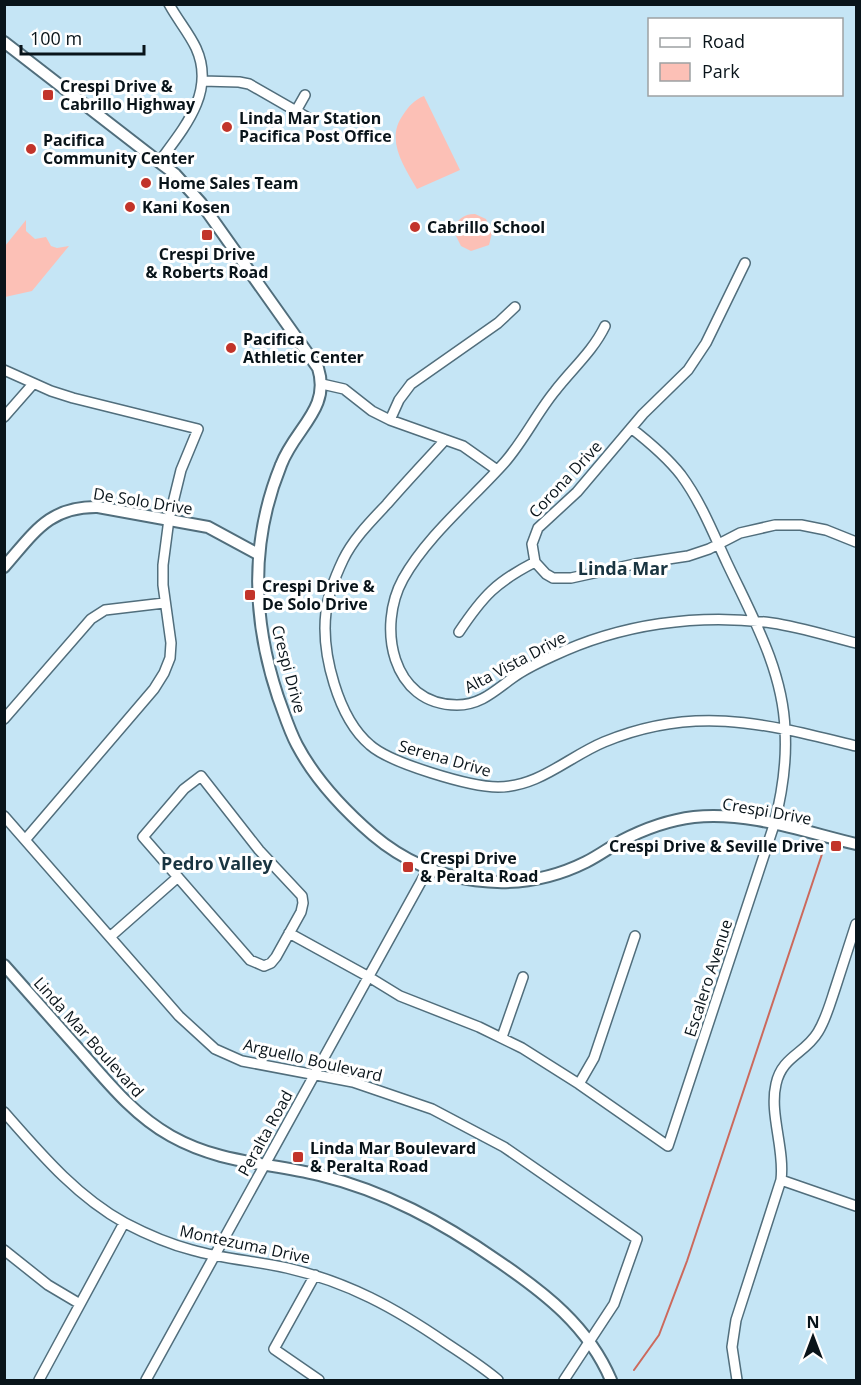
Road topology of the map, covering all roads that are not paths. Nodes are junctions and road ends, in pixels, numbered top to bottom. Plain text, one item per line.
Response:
1 (169, 4) edge
2 (4, 42) edge
3 (202, 81) junction
4 (305, 95) dead end
5 (296, 111) junction
6 (310, 119) dead end
7 (159, 162) junction
8 (745, 263) dead end
9 (515, 307) dead end
10 (605, 326) dead end
11 (4, 370) edge
12 (33, 384) junction
13 (322, 384) junction
14 (4, 417) edge
15 (390, 420) junction
16 (632, 428) junction
17 (445, 440) junction
18 (498, 470) junction
19 (169, 519) junction
20 (856, 543) edge
21 (718, 544) junction
22 (258, 554) junction
23 (535, 562) junction
24 (4, 567) edge
25 (164, 603) junction
26 (754, 621) junction
27 (459, 632) dead end
28 (856, 643) edge
29 (4, 718) edge
30 (786, 729) junction
31 (856, 746) edge
32 (4, 816) edge
33 (774, 825) junction
34 (25, 840) junction
35 (856, 844) edge
36 (428, 869) junction
37 (178, 877) junction
38 (856, 924) edge
39 (289, 933) junction
40 (111, 936) junction
41 (635, 936) dead end
42 (854, 943) edge
43 (4, 965) edge
44 (523, 976) dead end
45 (369, 977) junction
46 (502, 1037) junction
47 (316, 1074) junction
48 (579, 1084) junction
49 (4, 1112) edge
50 (264, 1165) junction
51 (781, 1180) junction
52 (856, 1206) edge
53 (124, 1223) junction
54 (4, 1250) edge
55 (214, 1255) junction
56 (315, 1275) junction
57 (80, 1304) junction
58 (590, 1343) junction
59 (151, 1379) edge
60 (39, 1380) edge
61 (319, 1380) edge
62 (498, 1380) edge
63 (564, 1380) edge
64 (611, 1380) edge
65 (737, 1380) edge

1 - 3 street
2 - 7 street
3 - 5 street
3 - 7 street
4 - 5 street
5 - 6 street
7 - 13 street
8 - 16 street, Corona Drive
9 - 15 street
10 - 18 street, Alta Vista Drive
11 - 12 street
12 - 14 street
12 - 19 street
13 - 15 street
13 - 22 street, Crespi Drive
15 - 17 street
16 - 21 street, Escalero Avenue
16 - 23 street, Corona Drive
17 - 18 street
17 - 30 street, Serena Drive
18 - 26 street, Alta Vista Drive
19 - 22 street, De Solo Drive
19 - 24 street, De Solo Drive
19 - 25 street
20 - 21 street
21 - 23 street
21 - 26 street, Escalero Avenue
22 - 36 street, Crespi Drive
23 - 27 street
25 - 29 street
25 - 34 street
26 - 28 street, Alta Vista Drive
26 - 30 street, Escalero Avenue
30 - 31 street, Serena Drive
30 - 33 street, Escalero Avenue
32 - 34 street, Arguello Boulevard
33 - 35 street, Crespi Drive
33 - 36 street, Crespi Drive
33 - 48 street, Escalero Avenue
34 - 40 street, Arguello Boulevard
36 - 45 street, Peralta Road
37 - 39 street
37 - 39 street
37 - 40 street
38 - 42 street
39 - 45 street, Escalero Avenue
40 - 47 street, Arguello Boulevard
41 - 48 street
42 - 51 street
43 - 50 street, Linda Mar Boulevard
44 - 46 street
45 - 46 street, Escalero Avenue
45 - 47 street, Peralta Road
46 - 48 street, Escalero Avenue
47 - 50 street, Peralta Road
47 - 58 street, Arguello Boulevard
49 - 53 street, Montezuma Drive
50 - 55 street, Peralta Road
50 - 58 street, Linda Mar Boulevard
51 - 52 street
51 - 65 street
53 - 55 street, Montezuma Drive
53 - 57 street
54 - 57 street
55 - 56 street, Montezuma Drive
55 - 59 street, Peralta Road
56 - 61 street
56 - 62 street, Montezuma Drive
57 - 60 street
58 - 63 street
58 - 64 street, Linda Mar Boulevard

